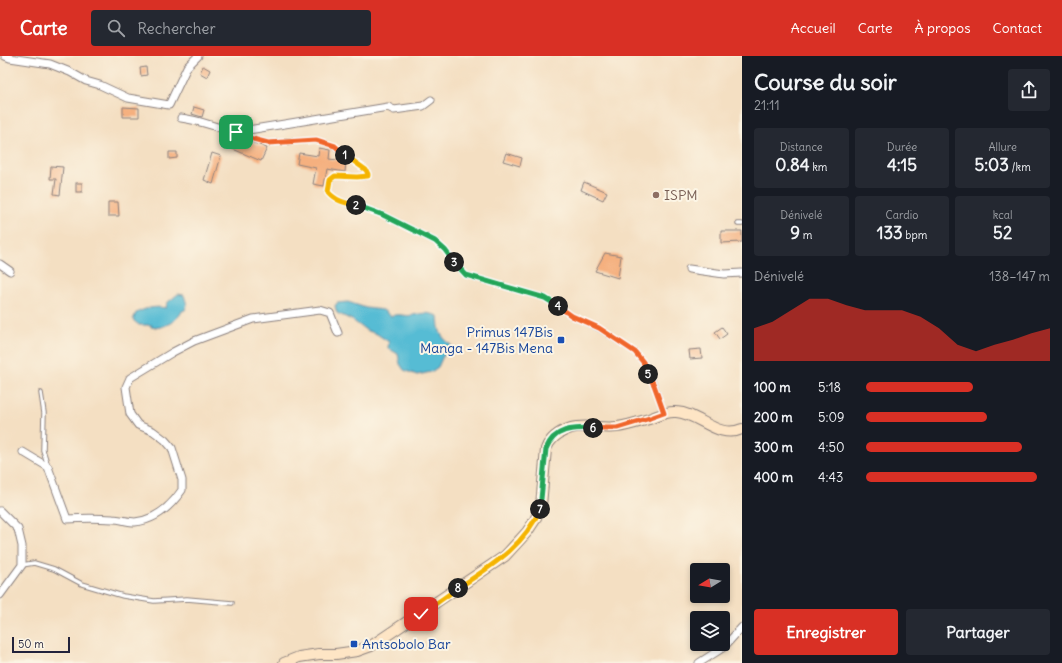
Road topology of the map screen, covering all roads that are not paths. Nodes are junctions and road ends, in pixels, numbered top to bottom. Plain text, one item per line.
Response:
1 (5, 56) edge
2 (198, 56) edge
3 (431, 100) dead end
4 (181, 118) dead end
5 (236, 132) junction
6 (0, 264) edge
7 (689, 269) dead end
8 (10, 272) dead end
9 (742, 273) edge
10 (338, 333) dead end
11 (41, 393) dead end
12 (664, 413) junction
13 (742, 428) edge
14 (23, 452) dead end
15 (48, 467) junction
16 (0, 511) edge
17 (22, 565) junction
18 (0, 595) edge
19 (232, 603) dead end
20 (742, 627) edge
21 (284, 663) edge
22 (699, 663) edge

1 - 2 street
3 - 5 street
4 - 5 street
5 - 12 lane
6 - 8 street
7 - 9 street
10 - 15 street
11 - 15 lane
12 - 13 street
12 - 21 street
14 - 15 street
16 - 17 street
17 - 18 street
17 - 19 lane
20 - 22 street

